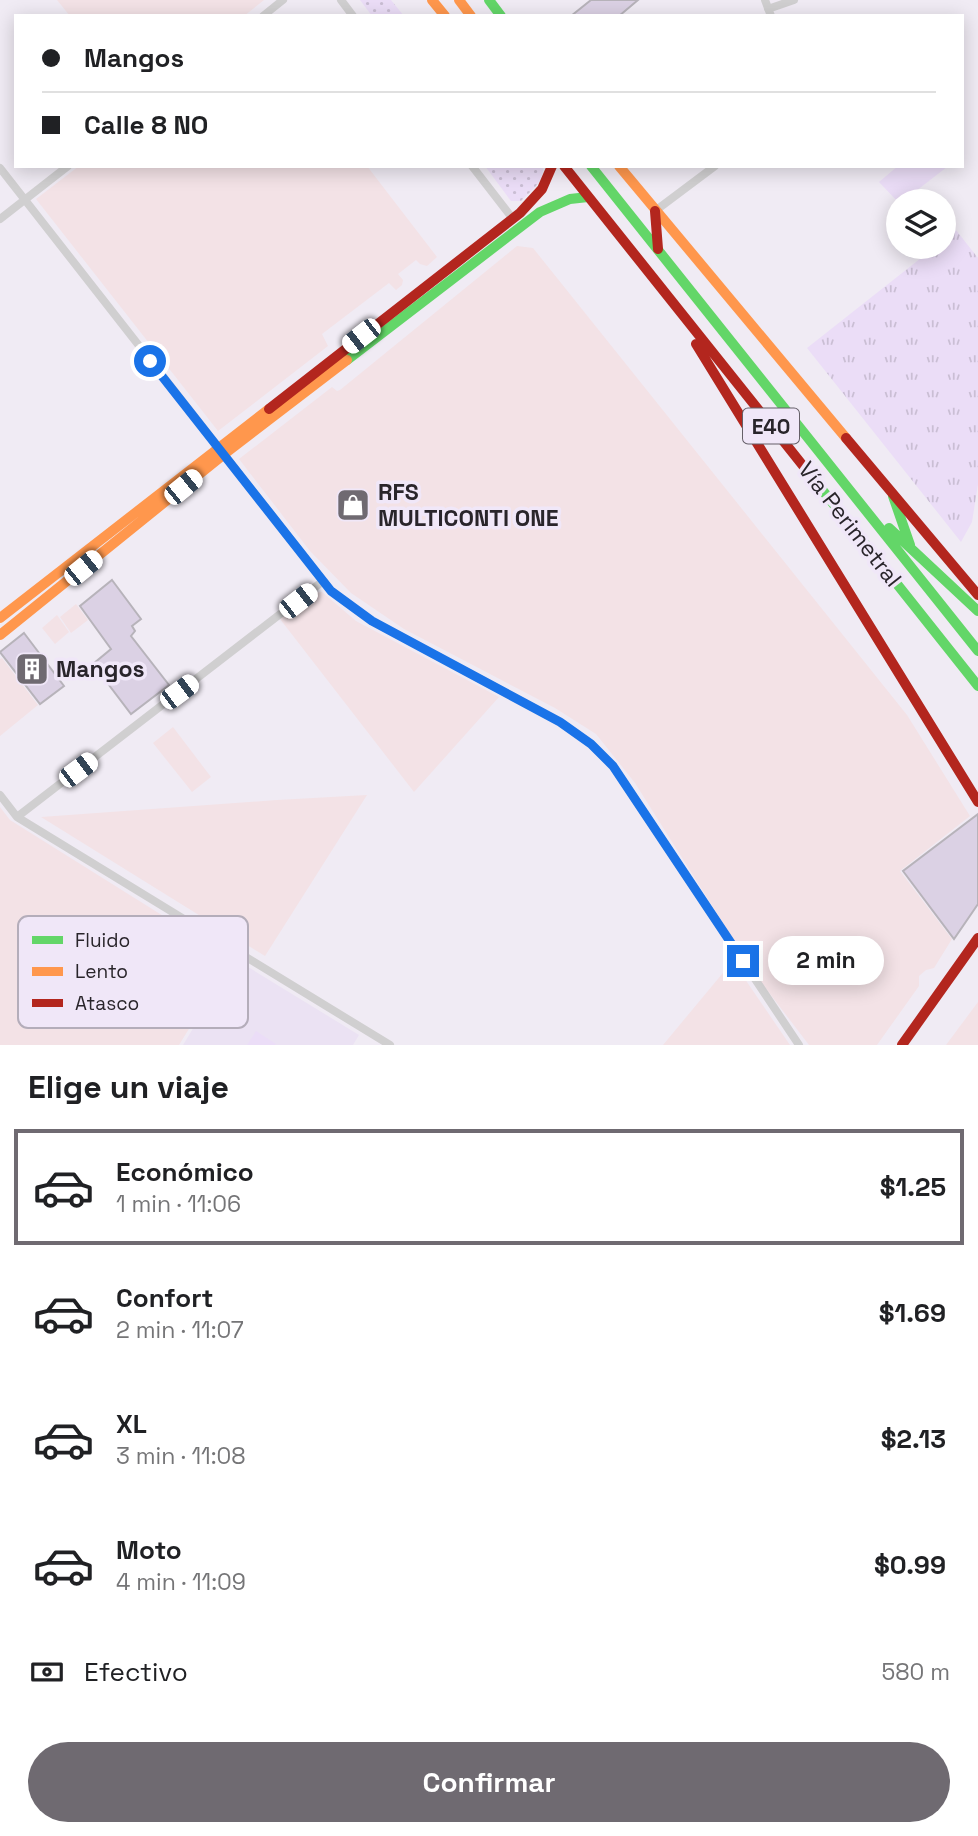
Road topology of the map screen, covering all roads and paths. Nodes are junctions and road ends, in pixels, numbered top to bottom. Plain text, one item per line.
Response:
1 (284, 0) edge
2 (432, 0) edge
3 (794, 0) edge
4 (768, 8) edge
5 (266, 14) edge
6 (443, 14) edge
7 (0, 168) edge
8 (65, 168) edge
9 (474, 168) edge
10 (551, 168) edge
11 (566, 168) edge
12 (593, 168) edge
13 (621, 168) edge
14 (712, 168) edge
15 (588, 197) junction
16 (24, 200) junction
17 (655, 211) junction
18 (0, 219) edge
19 (513, 219) junction
20 (659, 250) junction
21 (665, 292) junction
22 (220, 452) junction
23 (893, 496) junction
24 (857, 499) junction
25 (911, 548) junction
26 (922, 579) junction
27 (323, 581) junction
28 (978, 595) edge
29 (978, 611) edge
30 (0, 618) edge
31 (0, 635) edge
32 (978, 651) edge
33 (978, 686) edge
34 (0, 795) edge
35 (978, 802) edge
36 (17, 817) junction
37 (179, 916) edge
38 (978, 938) edge
39 (248, 958) edge
40 (390, 1045) edge
41 (799, 1045) edge
42 (902, 1045) edge

1 - 5 street
2 - 6 main road
3 - 4 street
7 - 16 street
8 - 16 street
9 - 19 street
10 - 19 main road
11 - 15 main road, Vía Perimetral / E40
12 - 20 main road, Vía Perimetral / E40
13 - 17 main road
14 - 17 street
15 - 21 main road, Vía Perimetral / E40
15 - 22 main road
16 - 18 street
16 - 22 street
17 - 20 main road
17 - 23 main road
19 - 22 main road
20 - 24 main road, Vía Perimetral / E40
21 - 33 main road, Vía Perimetral / E40
21 - 35 main road
22 - 27 street
22 - 30 main road
22 - 31 main road
23 - 25 main road
23 - 28 main road
24 - 25 main road
24 - 26 main road, Vía Perimetral / E40
25 - 26 main road
25 - 29 main road
26 - 32 main road, Vía Perimetral / E40
27 - 36 street
27 - 41 street
34 - 36 street
36 - 37 street
38 - 42 main road
39 - 40 street

